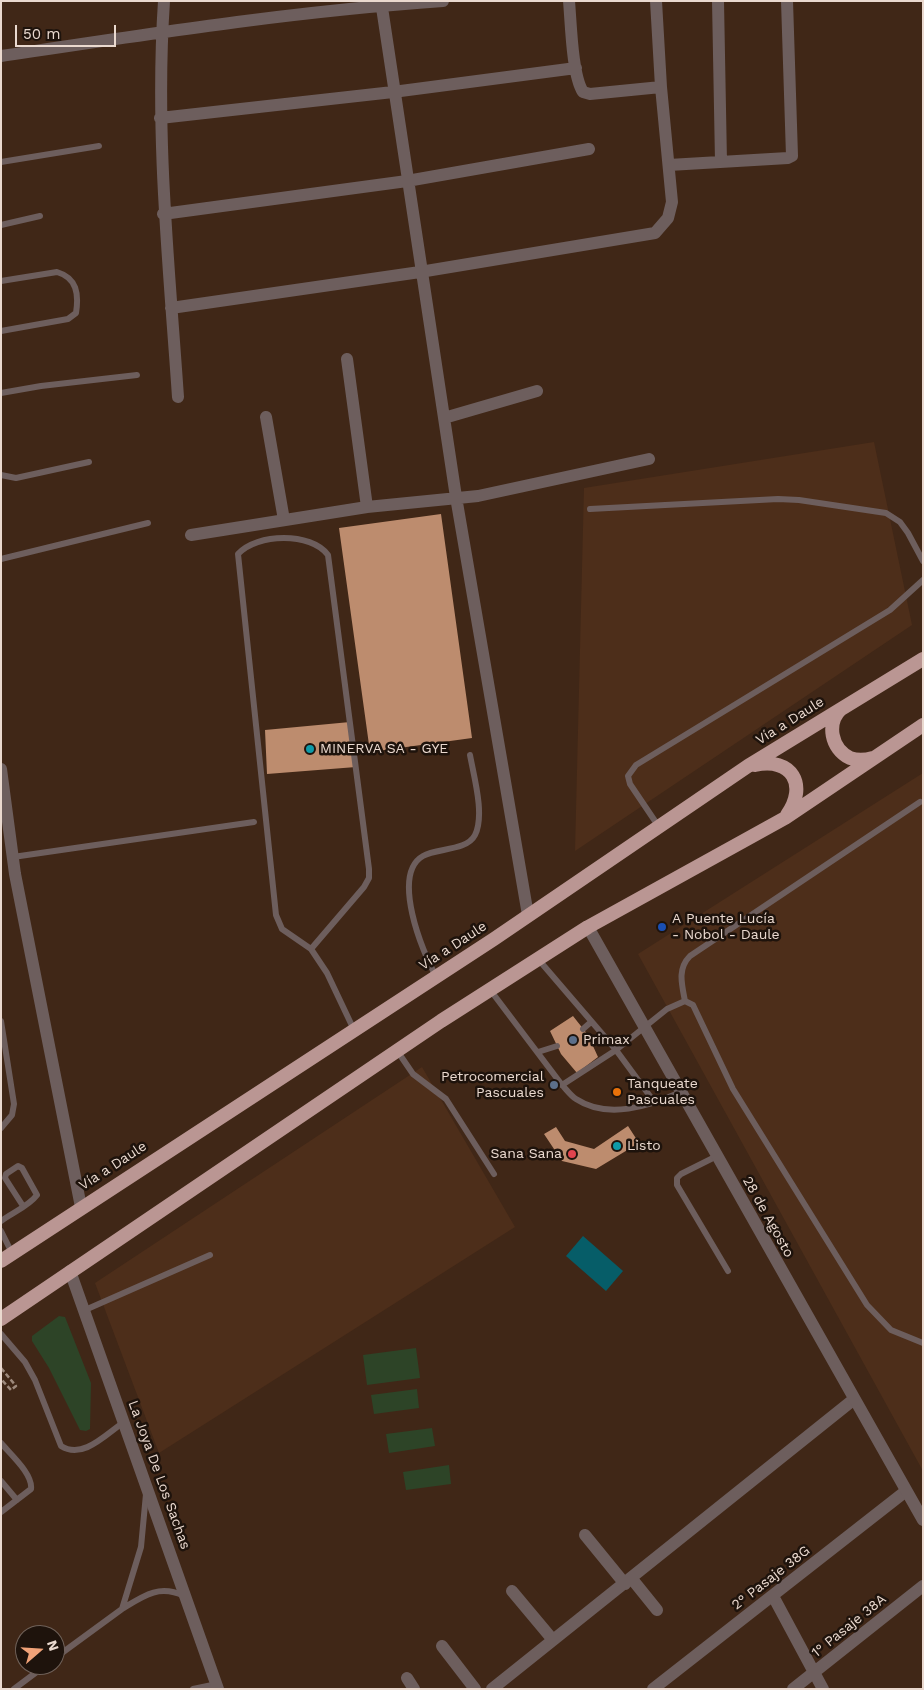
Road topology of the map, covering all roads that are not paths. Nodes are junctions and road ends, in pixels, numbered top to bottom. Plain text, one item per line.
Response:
1 (164, 1) edge
2 (443, 1) edge
3 (569, 1) edge
4 (656, 1) edge
5 (718, 1) edge
6 (787, 1) edge
7 (381, 3) edge
8 (162, 32) junction
9 (1, 56) edge
10 (576, 68) junction
11 (661, 86) junction
12 (393, 92) junction
13 (160, 118) junction
14 (99, 146) dead end
15 (589, 149) dead end
16 (1, 162) edge
17 (721, 162) junction
18 (670, 165) junction
19 (407, 181) junction
20 (164, 214) junction
21 (40, 216) dead end
22 (1, 225) edge
23 (420, 272) junction
24 (1, 281) edge
25 (172, 308) junction
26 (1, 331) edge
27 (347, 359) dead end
28 (136, 375) dead end
29 (537, 391) dead end
30 (1, 393) edge
31 (178, 397) dead end
32 (266, 417) dead end
33 (444, 418) junction
34 (649, 459) dead end
35 (89, 462) dead end
36 (1, 475) edge
37 (456, 497) junction
38 (367, 507) junction
39 (590, 509) dead end
40 (284, 520) junction
41 (148, 523) dead end
42 (191, 535) dead end
43 (1, 559) edge
44 (923, 561) edge
45 (923, 580) edge
46 (923, 659) edge
47 (848, 704) junction
48 (923, 725) edge
49 (470, 756) dead end
50 (873, 758) junction
51 (748, 766) junction
52 (1, 769) edge
53 (920, 802) dead end
54 (785, 818) junction
55 (254, 822) dead end
56 (659, 827) junction
57 (13, 857) junction
58 (528, 915) junction
59 (588, 927) junction
60 (310, 949) junction
61 (538, 959) junction
62 (436, 976) junction
63 (491, 991) junction
64 (685, 1001) junction
65 (1, 1021) edge
66 (591, 1022) junction
67 (646, 1027) junction
68 (583, 1029) dead end
69 (354, 1030) junction
70 (557, 1046) dead end
71 (616, 1050) junction
72 (398, 1052) junction
73 (538, 1052) junction
74 (562, 1085) junction
75 (681, 1092) junction
76 (655, 1103) junction
77 (1, 1128) edge
78 (717, 1156) junction
79 (494, 1174) dead end
80 (23, 1206) junction
81 (81, 1207) junction
82 (1, 1221) edge
83 (1, 1231) edge
84 (210, 1255) dead end
85 (7, 1257) edge
86 (70, 1271) junction
87 (728, 1271) dead end
88 (85, 1310) junction
89 (1, 1319) edge
90 (1, 1334) edge
91 (923, 1343) edge
92 (853, 1400) junction
93 (124, 1422) junction
94 (1, 1443) edge
95 (1, 1481) edge
96 (147, 1484) junction
97 (906, 1491) junction
98 (17, 1500) junction
99 (1, 1512) edge
100 (923, 1520) edge
101 (586, 1534) dead end
102 (628, 1582) junction
103 (923, 1586) edge
104 (512, 1591) dead end
105 (186, 1596) junction
106 (773, 1596) junction
107 (122, 1609) junction
108 (657, 1610) dead end
109 (553, 1640) junction
110 (442, 1646) dead end
111 (65, 1651) edge
112 (814, 1673) junction
113 (33, 1675) edge
114 (218, 1686) edge
115 (657, 1688) edge
116 (14, 1689) edge
117 (193, 1689) edge
118 (476, 1689) edge
119 (492, 1689) edge
120 (792, 1689) edge
121 (823, 1689) edge

1 - 8 street
2 - 7 street
3 - 10 street
4 - 11 street
5 - 17 street
6 - 17 street
7 - 8 street
7 - 12 street
8 - 9 street
8 - 13 street
10 - 11 street
10 - 12 street
11 - 18 street
12 - 13 street
12 - 19 street
13 - 20 street
14 - 16 lane
15 - 19 street
17 - 18 street
18 - 23 street
19 - 20 street
19 - 23 street
20 - 25 street
21 - 22 lane
23 - 25 street
23 - 33 street
24 - 26 lane
25 - 31 street
27 - 38 street
28 - 30 lane
29 - 33 street
32 - 40 street
33 - 37 street
34 - 37 street
35 - 36 lane
37 - 38 street
37 - 58 street
38 - 40 street
39 - 44 lane
40 - 42 street
41 - 43 lane
45 - 56 lane
46 - 47 highway, Vía a Daule
47 - 50 highway
47 - 51 highway, Vía a Daule
48 - 50 highway
49 - 62 lane
50 - 54 highway
51 - 54 highway
51 - 56 highway, Vía a Daule
52 - 57 street
53 - 64 lane
54 - 59 highway
55 - 57 lane
56 - 58 highway, Vía a Daule
57 - 81 street
58 - 62 highway, Vía a Daule
59 - 61 highway
59 - 67 street, 28 de Agosto
60 - 60 lane
60 - 69 lane
61 - 63 highway
61 - 66 lane
62 - 69 highway, Vía a Daule
63 - 72 highway
63 - 73 lane
64 - 67 lane
64 - 91 lane
65 - 77 lane
66 - 68 lane
66 - 71 lane
67 - 71 lane
67 - 75 street, 28 de Agosto
69 - 81 highway, Vía a Daule
70 - 73 lane
71 - 74 lane
71 - 76 lane
72 - 79 lane
72 - 86 highway
73 - 74 lane
74 - 76 lane
75 - 76 lane
75 - 78 street, 28 de Agosto
78 - 87 lane
78 - 92 street, 28 de Agosto
80 - 80 lane
80 - 82 lane
81 - 85 highway, Vía a Daule
83 - 85 lane
84 - 88 lane
86 - 88 street, La Joya De Los Sachas
86 - 89 highway
88 - 93 street, La Joya De Los Sachas
90 - 93 lane
92 - 97 street, 28 de Agosto
92 - 102 street
93 - 96 street, La Joya De Los Sachas
94 - 98 lane
95 - 98 lane
96 - 105 street, La Joya De Los Sachas
96 - 107 lane
97 - 100 street, 28 de Agosto
97 - 106 street, 2° Pasaje 38G
98 - 99 lane
101 - 102 street
102 - 108 street
102 - 109 street
103 - 112 street, 1° Pasaje 38A
104 - 109 street
105 - 107 lane
105 - 114 street, La Joya De Los Sachas
106 - 112 street
106 - 115 street, 2° Pasaje 38G
107 - 111 lane
109 - 119 street
110 - 118 street
112 - 120 street, 1° Pasaje 38A
112 - 121 street
113 - 116 lane
114 - 117 lane

